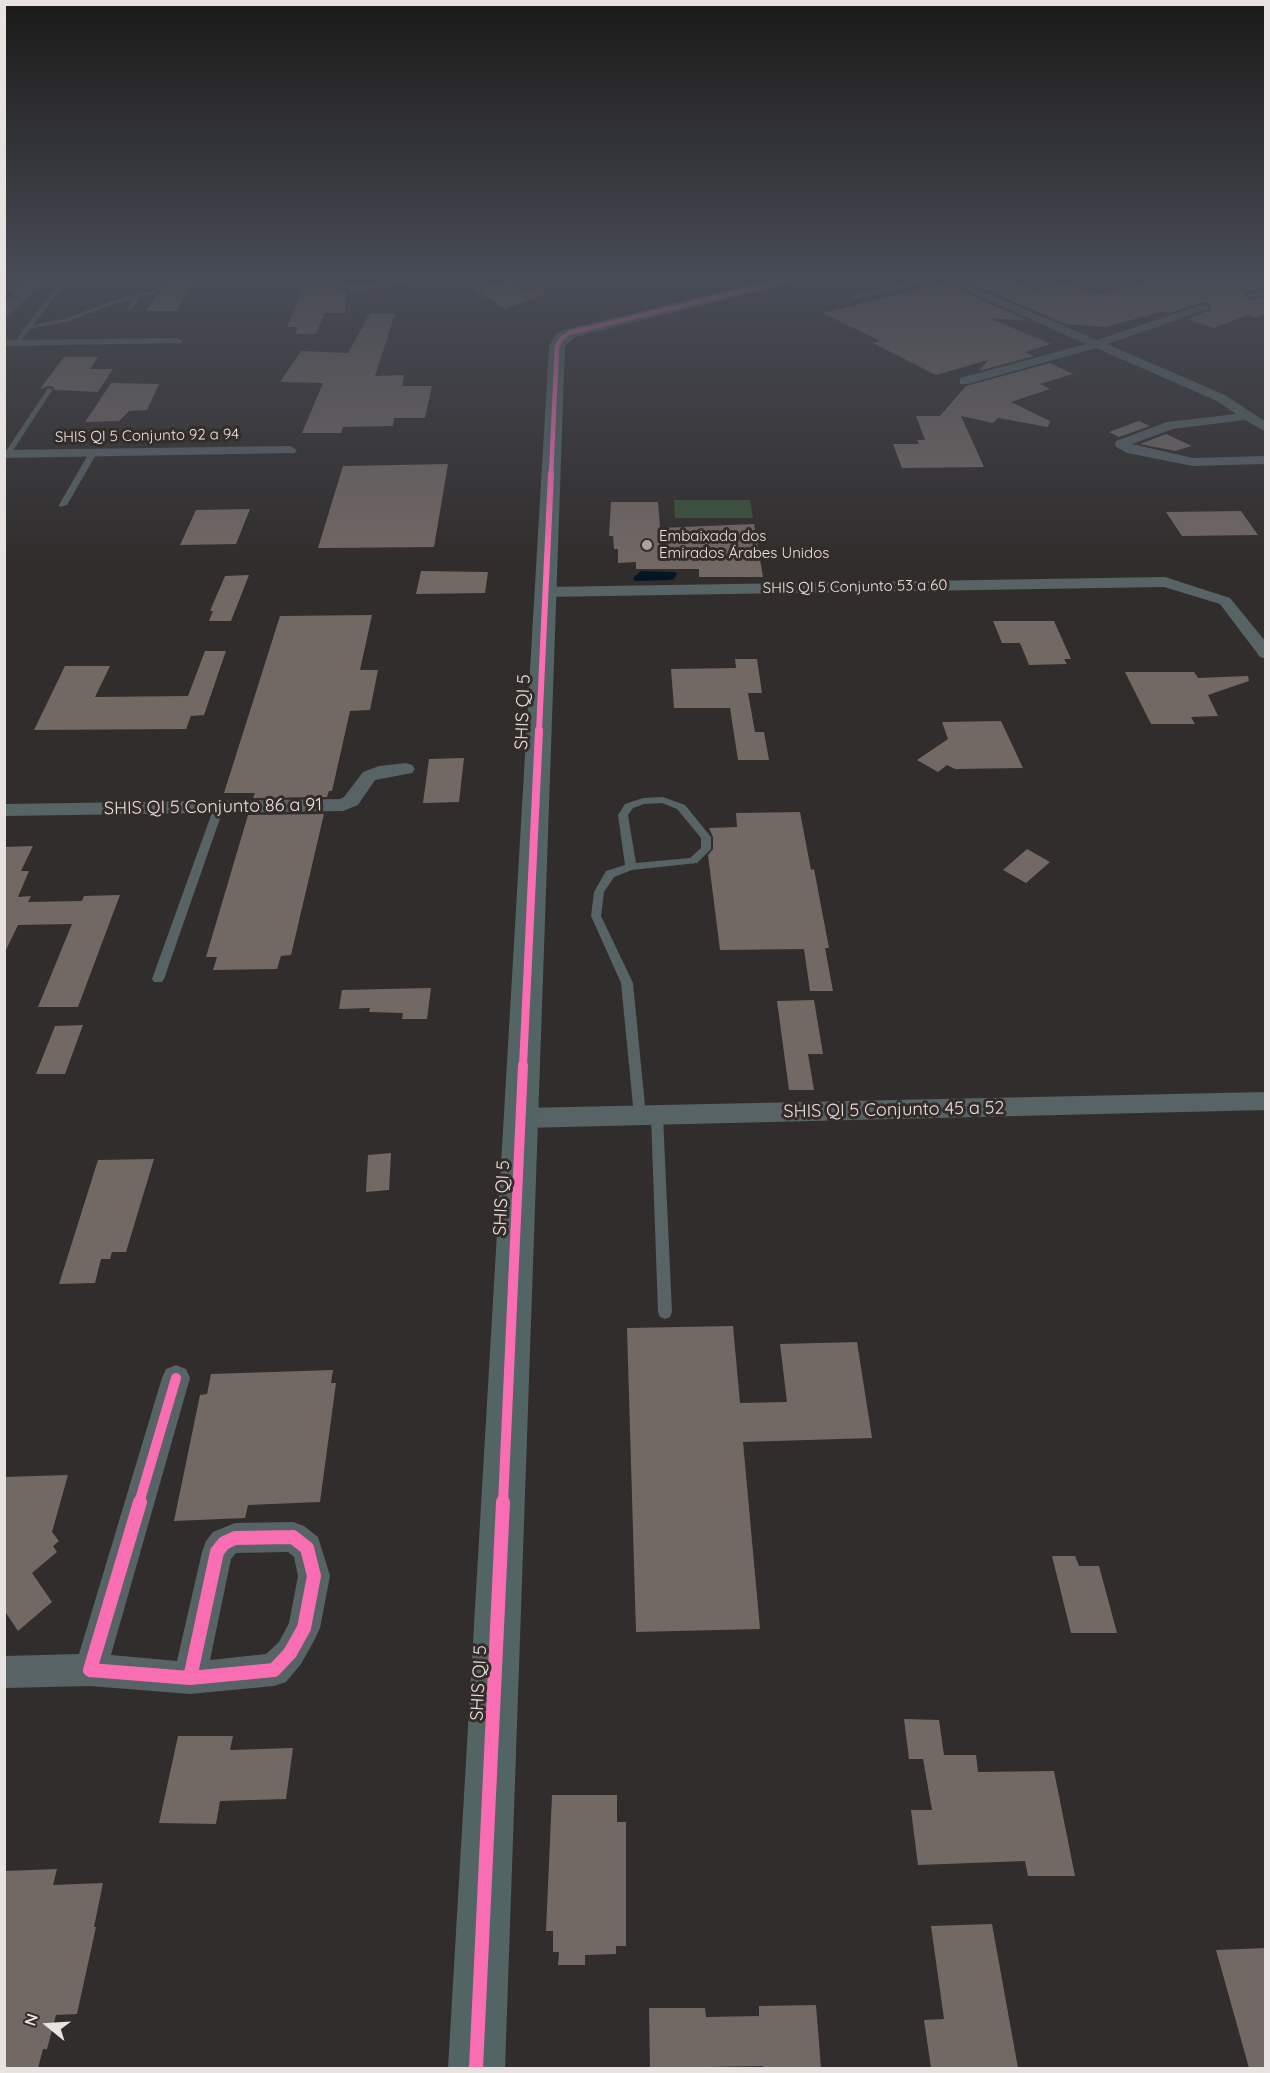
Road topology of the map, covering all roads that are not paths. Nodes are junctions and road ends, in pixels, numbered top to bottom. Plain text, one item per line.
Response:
1 (554, 375) edge
2 (987, 375) edge
3 (1168, 375) edge
4 (964, 381) dead end
5 (50, 389) dead end
6 (1246, 416) junction
7 (1266, 428) edge
8 (290, 450) dead end
9 (93, 453) junction
10 (6, 454) edge
11 (1266, 460) edge
12 (63, 505) dead end
13 (545, 592) junction
14 (1266, 654) edge
15 (406, 769) dead end
16 (219, 807) junction
17 (4, 810) edge
18 (631, 867) junction
19 (158, 979) dead end
20 (1266, 1101) edge
21 (649, 1116) junction
22 (523, 1118) junction
23 (665, 1312) dead end
24 (176, 1378) dead end
25 (90, 1670) junction
26 (4, 1672) edge
27 (190, 1678) junction
28 (476, 2068) edge

1 - 13 street, SHIS QI 5
2 - 4 street
3 - 6 street
5 - 10 lane
6 - 7 street
6 - 11 street
8 - 9 street, SHIS QI 5 Conjunto 92 a 94
9 - 10 street, SHIS QI 5 Conjunto 92 a 94
9 - 12 lane
13 - 14 street, SHIS QI 5 Conjunto 53 a 60
13 - 22 street, SHIS QI 5
15 - 16 street, SHIS QI 5 Conjunto 86 a 91
16 - 17 street, SHIS QI 5 Conjunto 86 a 91
16 - 19 lane
18 - 18 lane
18 - 21 lane
20 - 21 street, SHIS QI 5 Conjunto 45 a 52
21 - 22 street, SHIS QI 5 Conjunto 45 a 52
21 - 23 lane
22 - 28 street, SHIS QI 5
24 - 25 street
25 - 26 street
25 - 27 street
27 - 27 street

